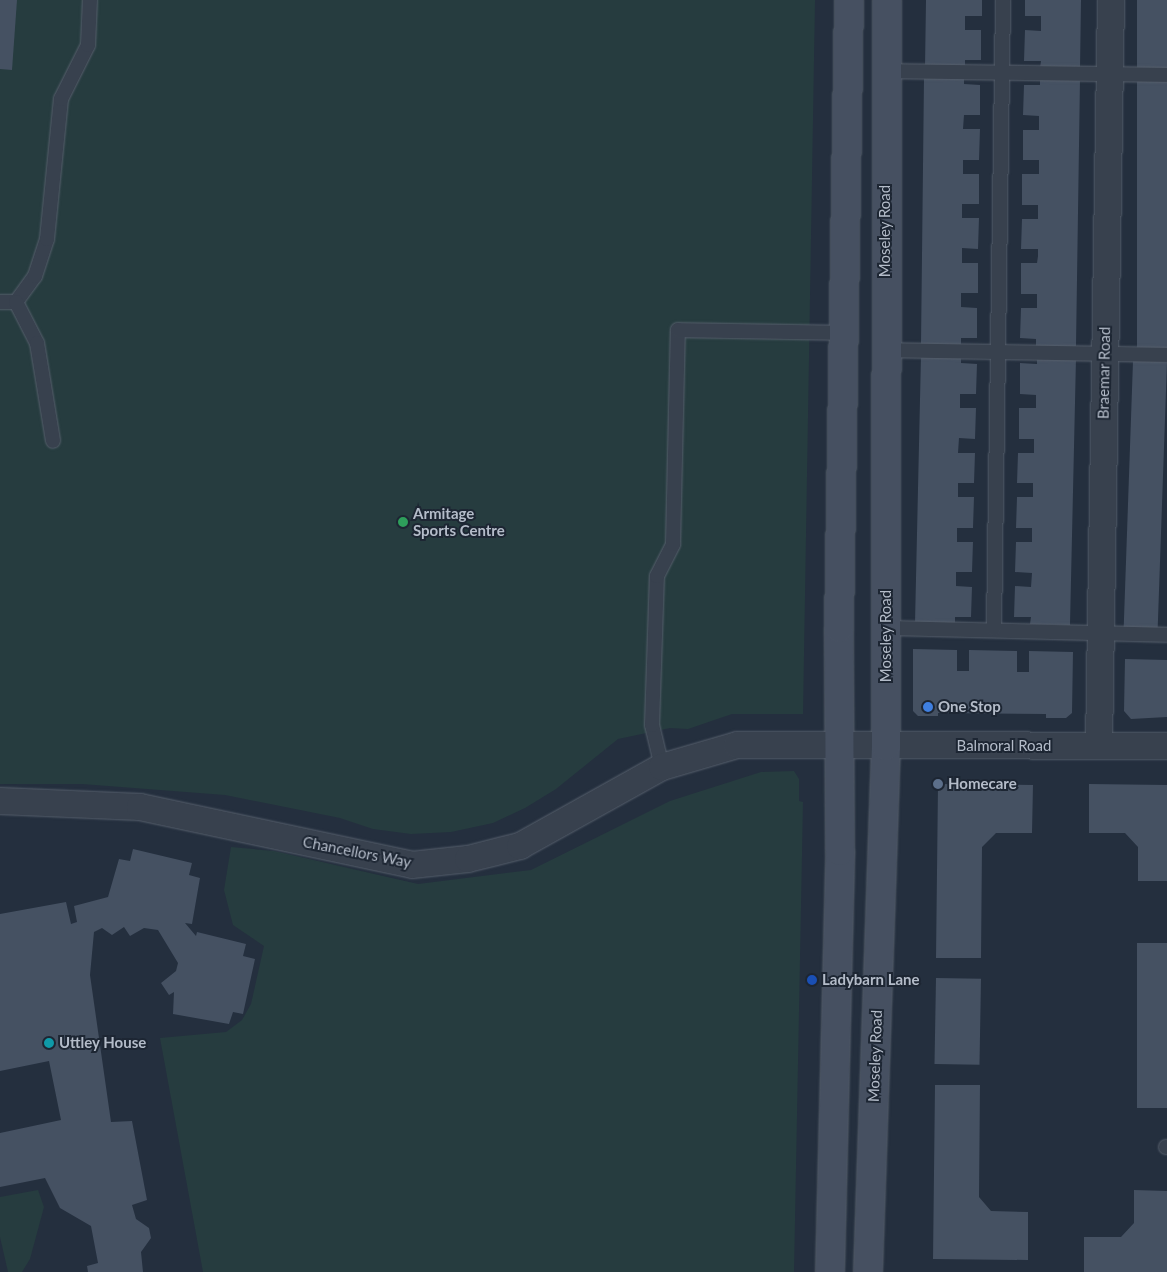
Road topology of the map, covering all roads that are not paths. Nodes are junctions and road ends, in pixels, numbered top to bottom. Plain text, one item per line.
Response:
1 (90, 0) edge
2 (850, 0) edge
3 (887, 0) edge
4 (1003, 0) edge
5 (1111, 0) edge
6 (886, 71) junction
7 (1002, 72) junction
8 (1110, 74) junction
9 (1167, 75) edge
10 (0, 302) edge
11 (16, 302) junction
12 (844, 333) junction
13 (884, 350) junction
14 (998, 351) junction
15 (1105, 354) junction
16 (1167, 355) edge
17 (53, 441) dead end
18 (886, 628) junction
19 (994, 629) junction
20 (1100, 634) junction
21 (1167, 635) edge
22 (841, 745) junction
23 (886, 746) junction
24 (1099, 746) junction
25 (1167, 746) edge
26 (662, 767) junction
27 (0, 801) edge
28 (830, 1272) edge
29 (868, 1272) edge

1 - 11 lane
2 - 12 main road
3 - 6 main road, Moseley Road
4 - 7 lane
5 - 8 street, Braemar Road
6 - 7 lane
6 - 13 main road, Moseley Road
7 - 8 lane
7 - 14 lane
8 - 9 lane
8 - 15 street, Braemar Road
10 - 11 lane
11 - 17 lane
12 - 22 main road
12 - 26 lane
13 - 14 lane
13 - 18 main road, Moseley Road
14 - 15 lane
14 - 19 lane
15 - 16 lane
15 - 20 street, Braemar Road
18 - 19 lane
18 - 23 main road, Moseley Road
19 - 20 lane
20 - 21 lane
20 - 24 street, Braemar Road
22 - 23 street, Balmoral Road
22 - 26 street, Chancellors Way
22 - 28 main road
23 - 24 street, Balmoral Road
23 - 29 main road, Moseley Road
24 - 25 street, Balmoral Road
26 - 27 street, Chancellors Way

